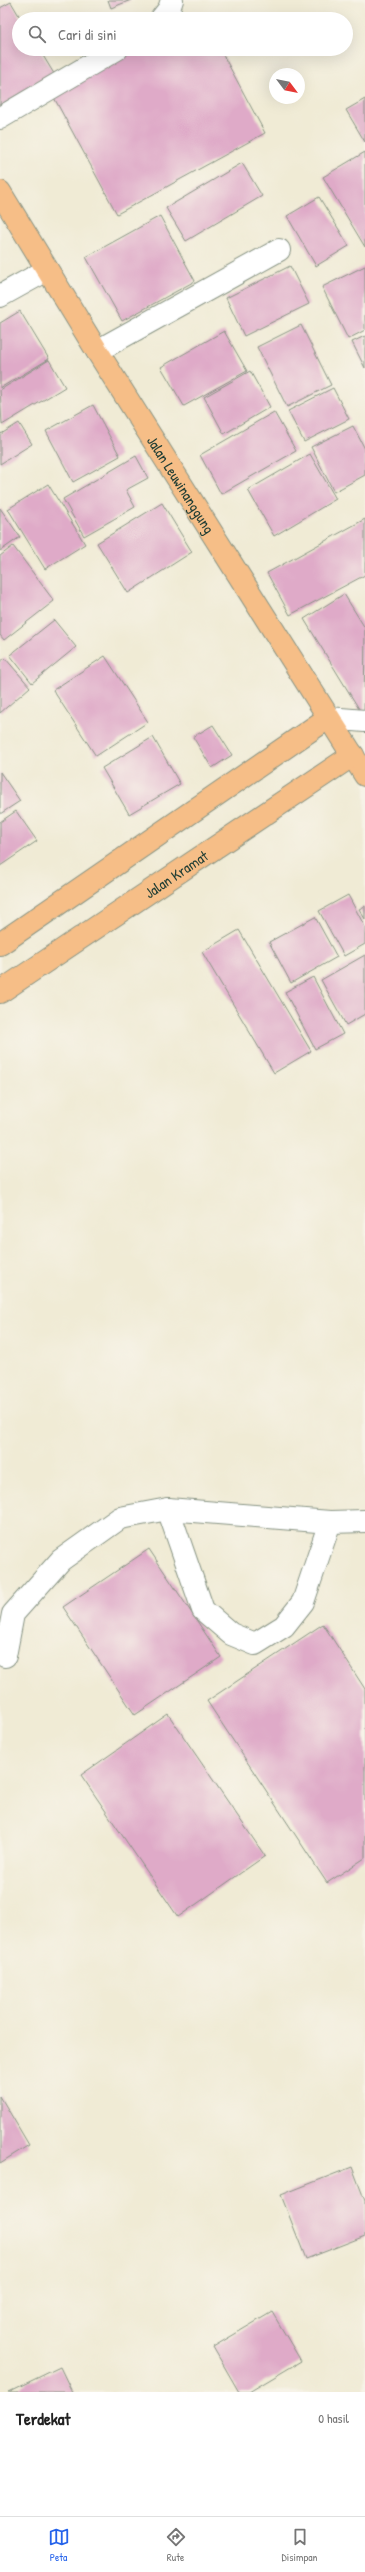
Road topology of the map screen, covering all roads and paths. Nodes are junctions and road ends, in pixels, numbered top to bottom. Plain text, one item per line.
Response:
1 (172, 0) edge
2 (167, 12) edge
3 (105, 56) edge
4 (0, 118) edge
5 (0, 192) edge
6 (279, 250) dead end
7 (47, 270) junction
8 (0, 296) edge
9 (97, 351) junction
10 (328, 718) junction
11 (365, 721) edge
12 (359, 751) edge
13 (365, 775) edge
14 (0, 944) edge
15 (0, 992) edge
16 (168, 1510) junction
17 (365, 1521) edge
18 (330, 1522) junction
19 (5, 1656) dead end

1 - 2 street
3 - 4 street
5 - 7 main road, Jalan Leuwinanggung
6 - 9 street
7 - 8 street
7 - 9 main road, Jalan Leuwinanggung
9 - 10 main road, Jalan Leuwinanggung
10 - 11 street
10 - 12 main road, Jalan Leuwinanggung
10 - 14 main road
12 - 13 main road, Jalan Leuwinanggung
12 - 15 main road, Jalan Kramat
16 - 18 street
16 - 18 street
16 - 19 street
17 - 18 street

